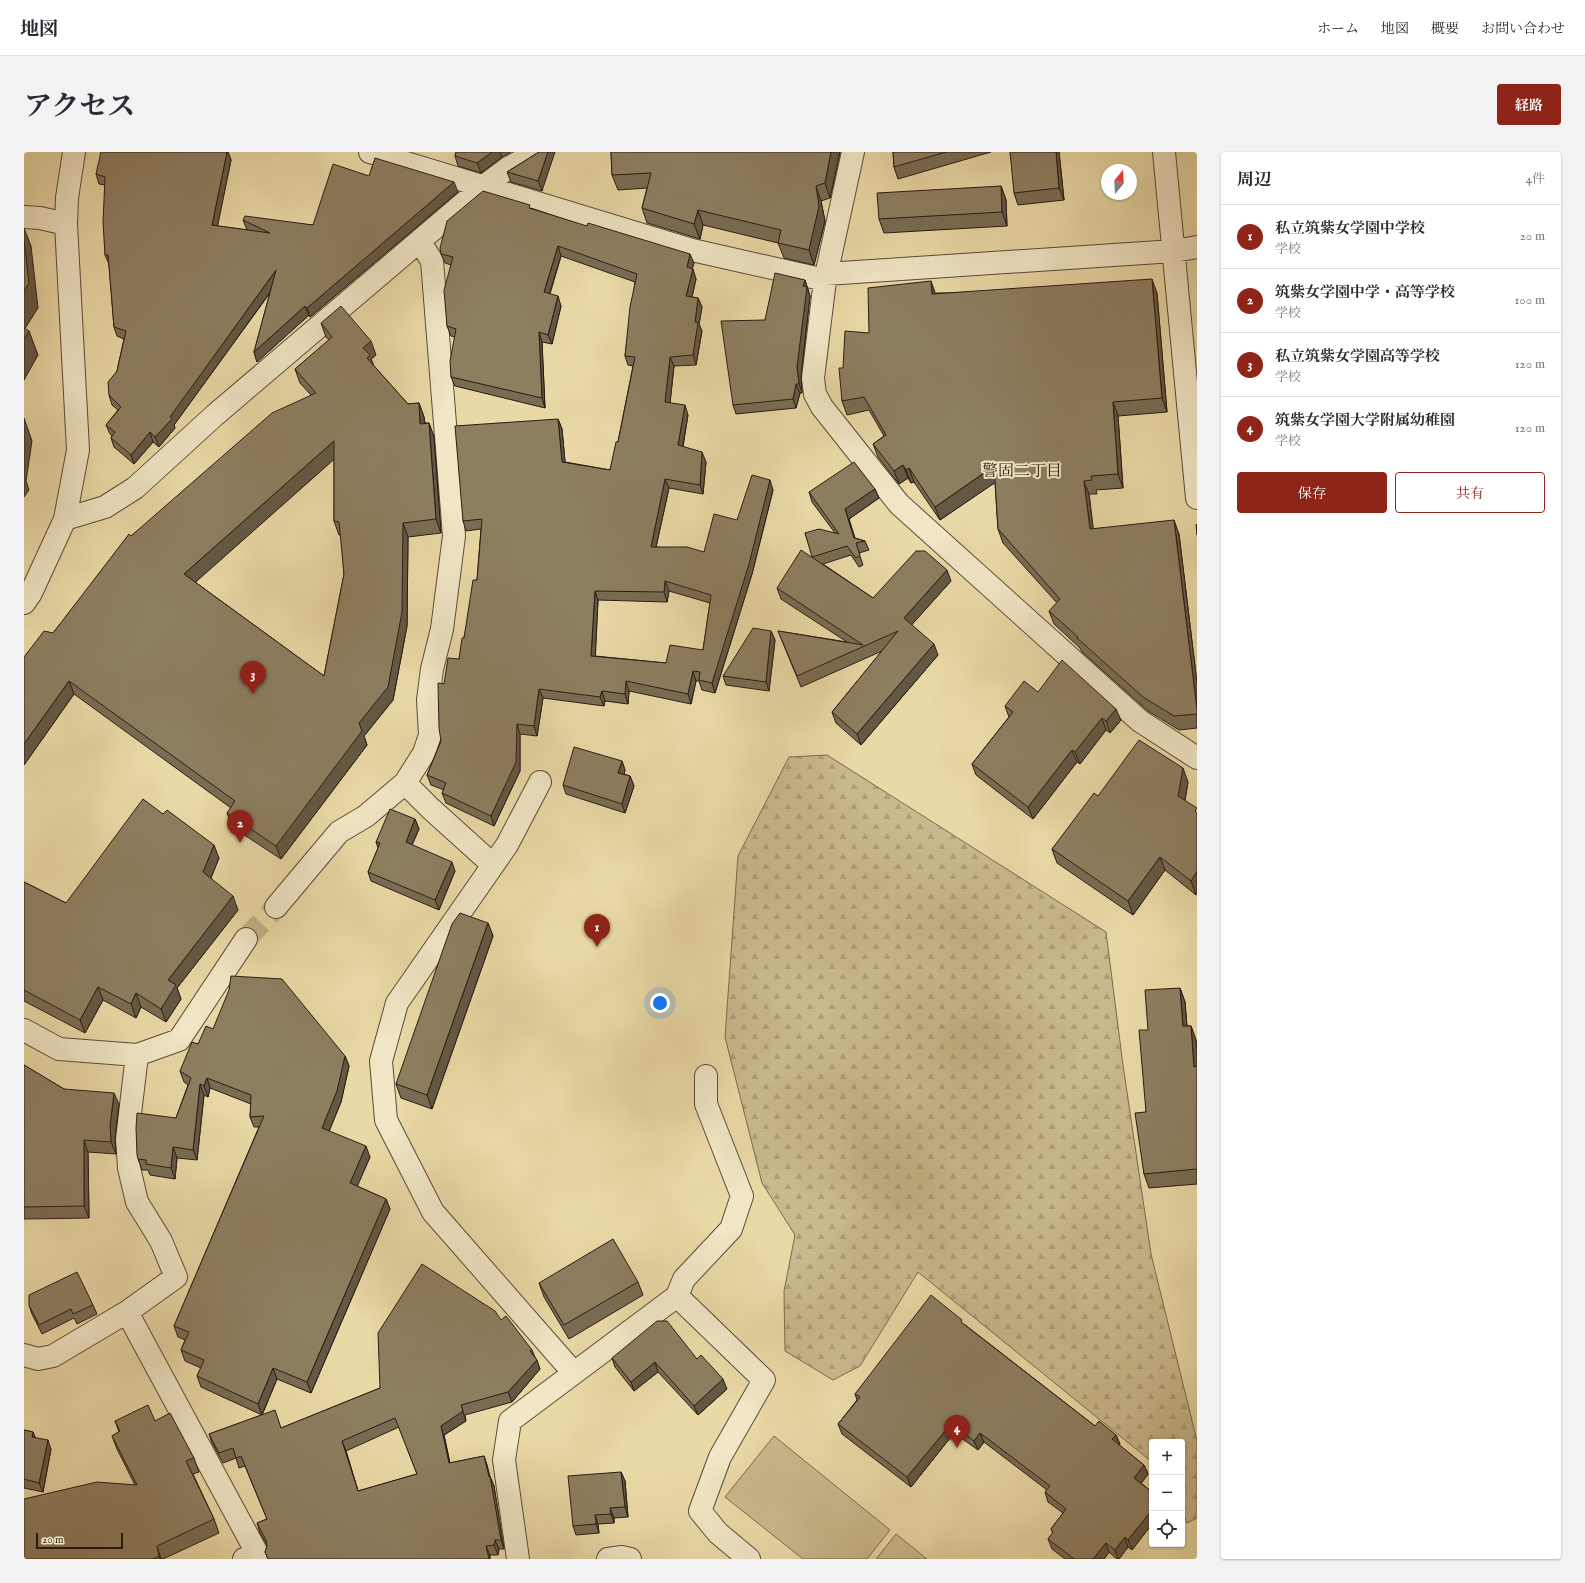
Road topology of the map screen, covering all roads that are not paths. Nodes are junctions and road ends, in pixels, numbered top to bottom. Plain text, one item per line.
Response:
1 (74, 152) edge
2 (370, 152) edge
3 (538, 152) edge
4 (853, 152) edge
5 (1164, 152) edge
6 (484, 186) junction
7 (24, 217) edge
8 (66, 224) junction
9 (420, 242) junction
10 (1197, 247) edge
11 (1174, 251) junction
12 (826, 277) junction
13 (1197, 498) edge
14 (65, 519) junction
15 (24, 603) edge
16 (1197, 758) edge
17 (540, 782) dead end
18 (404, 783) junction
19 (492, 864) junction
20 (276, 907) tunnel mouth
21 (246, 939) tunnel mouth
22 (24, 1030) edge
23 (137, 1055) junction
24 (706, 1076) dead end
25 (676, 1296) junction
26 (127, 1312) junction
27 (24, 1355) edge
28 (573, 1372) junction
29 (244, 1559) edge
30 (518, 1559) edge
31 (608, 1559) edge
32 (630, 1559) edge
33 (749, 1559) edge

1 - 8 street
2 - 6 street
3 - 6 street
4 - 12 street
5 - 11 street
6 - 9 street
6 - 12 street
7 - 8 street
8 - 14 street
9 - 14 street
9 - 18 street
10 - 11 street
11 - 12 street
11 - 13 street
12 - 16 street
14 - 15 street
17 - 19 street
18 - 19 street
18 - 20 street
19 - 28 street
21 - 23 street
22 - 23 street
23 - 26 street
24 - 25 street
25 - 28 street
25 - 33 street
26 - 27 street
26 - 29 street
28 - 30 street
31 - 32 street

